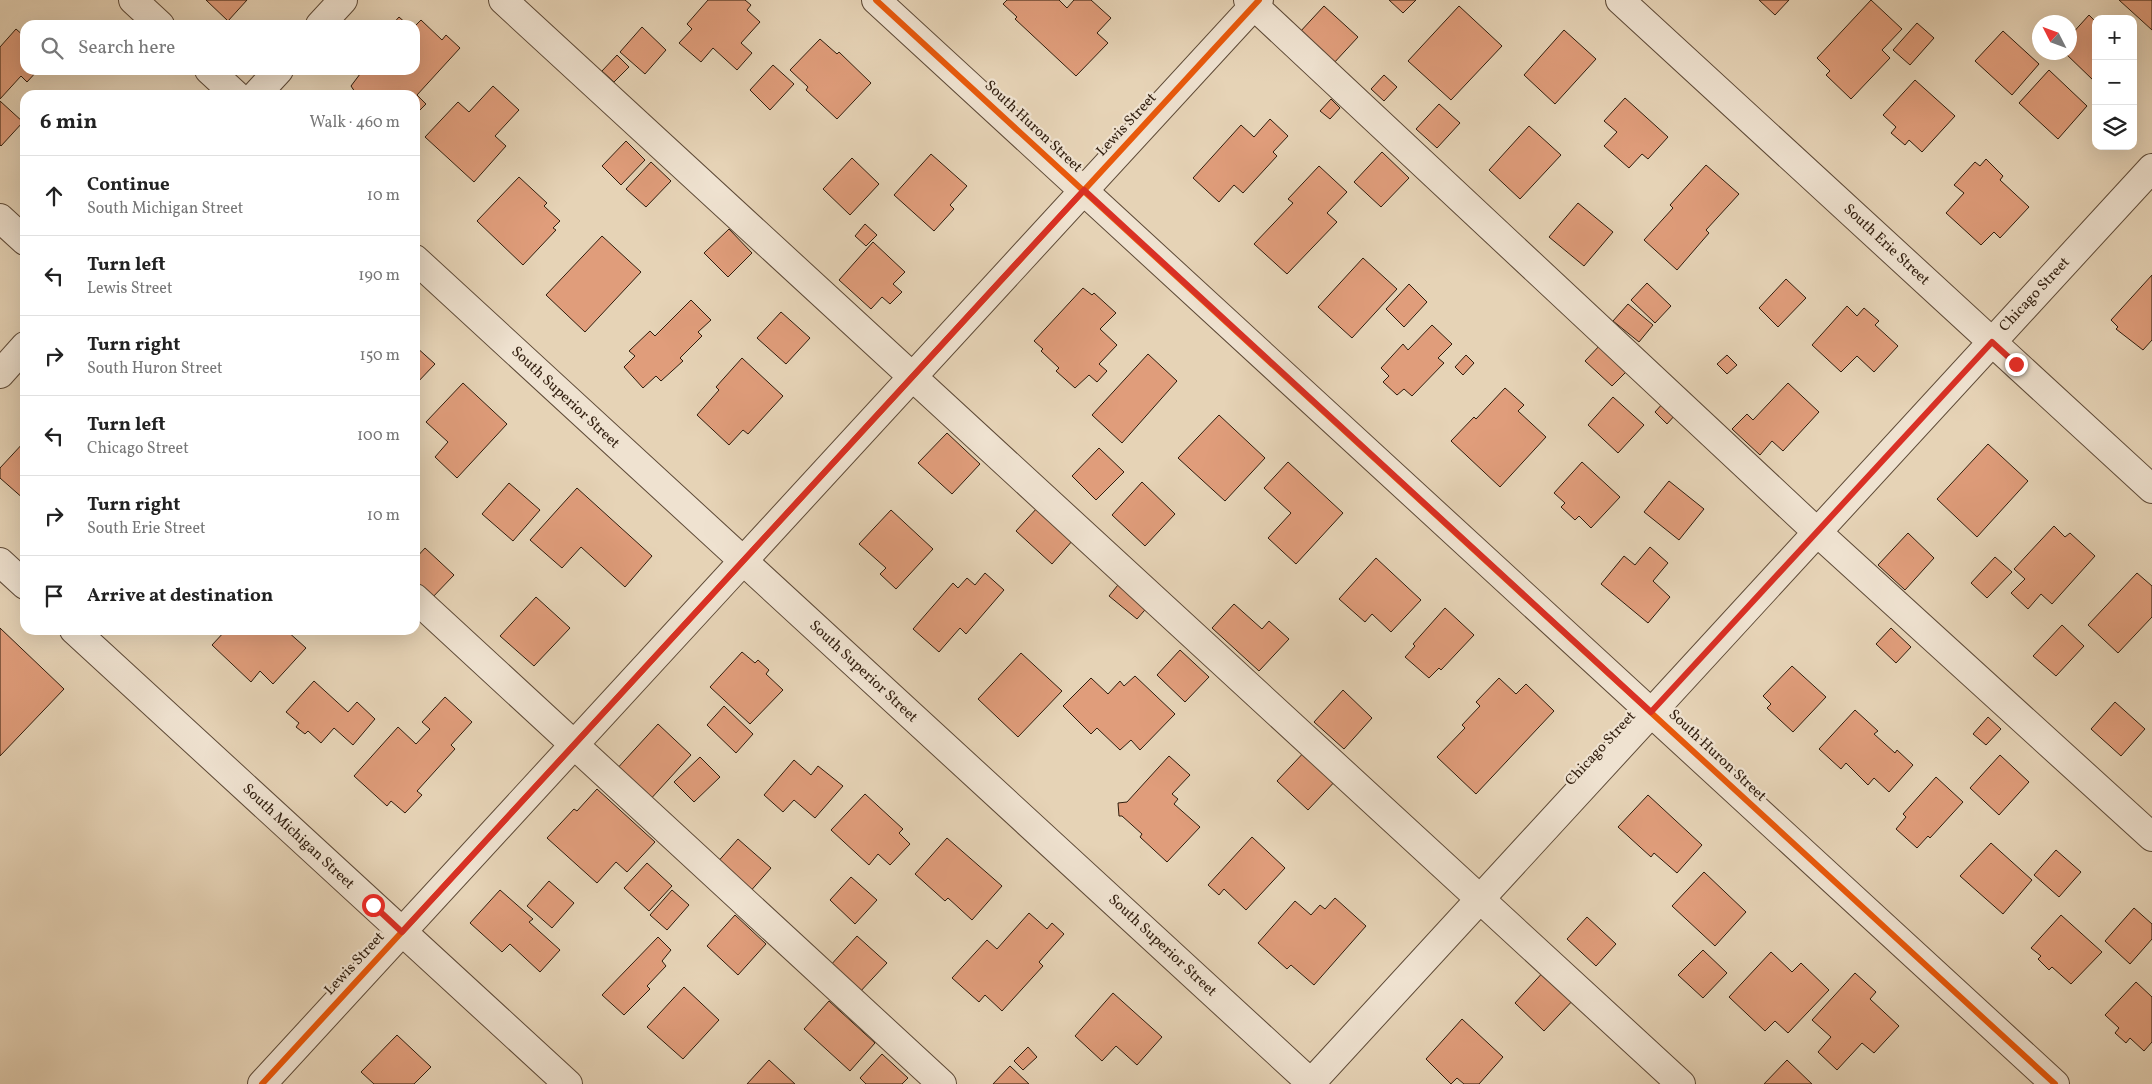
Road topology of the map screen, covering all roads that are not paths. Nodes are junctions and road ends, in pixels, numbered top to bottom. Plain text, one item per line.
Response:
1 (133, 0) edge
2 (343, 0) edge
3 (503, 0) edge
4 (876, 0) edge
5 (1620, 0) edge
6 (1254, 2) edge
7 (155, 20) edge
8 (325, 20) edge
9 (214, 75) edge
10 (274, 75) edge
11 (231, 90) edge
12 (261, 90) edge
13 (2152, 168) edge
14 (1084, 190) junction
15 (0, 218) edge
16 (20, 236) edge
17 (420, 265) edge
18 (1992, 342) junction
19 (20, 352) edge
20 (0, 374) edge
21 (913, 376) junction
22 (2152, 489) edge
23 (1817, 532) junction
24 (743, 561) junction
25 (0, 562) edge
26 (20, 580) edge
27 (420, 603) edge
28 (79, 635) edge
29 (1651, 712) junction
30 (575, 744) junction
31 (2152, 836) edge
32 (1480, 898) junction
33 (402, 932) junction
34 (262, 1084) edge
35 (568, 1084) edge
36 (942, 1084) edge
37 (1311, 1084) edge
38 (1681, 1084) edge
39 (2055, 1084) edge

1 - 7 street
2 - 8 street
3 - 21 street
4 - 14 street, South Huron Street
5 - 18 street, South Erie Street
6 - 14 street, Lewis Street
6 - 23 street
9 - 11 street
10 - 12 street
13 - 18 street, Chicago Street
14 - 21 street, Lewis Street
14 - 29 street, South Huron Street
15 - 16 street
17 - 24 street, South Superior Street
18 - 22 street, South Erie Street
18 - 23 street, Chicago Street
19 - 20 street
21 - 24 street, Lewis Street
21 - 32 street
23 - 29 street, Chicago Street
23 - 31 street
24 - 30 street, Lewis Street
24 - 37 street, South Superior Street
25 - 26 street
27 - 30 street
28 - 33 street, South Michigan Street
29 - 32 street, Chicago Street
29 - 39 street, South Huron Street
30 - 33 street, Lewis Street
30 - 36 street
32 - 37 street, Chicago Street
32 - 38 street
33 - 34 street, Lewis Street
33 - 35 street, South Michigan Street

